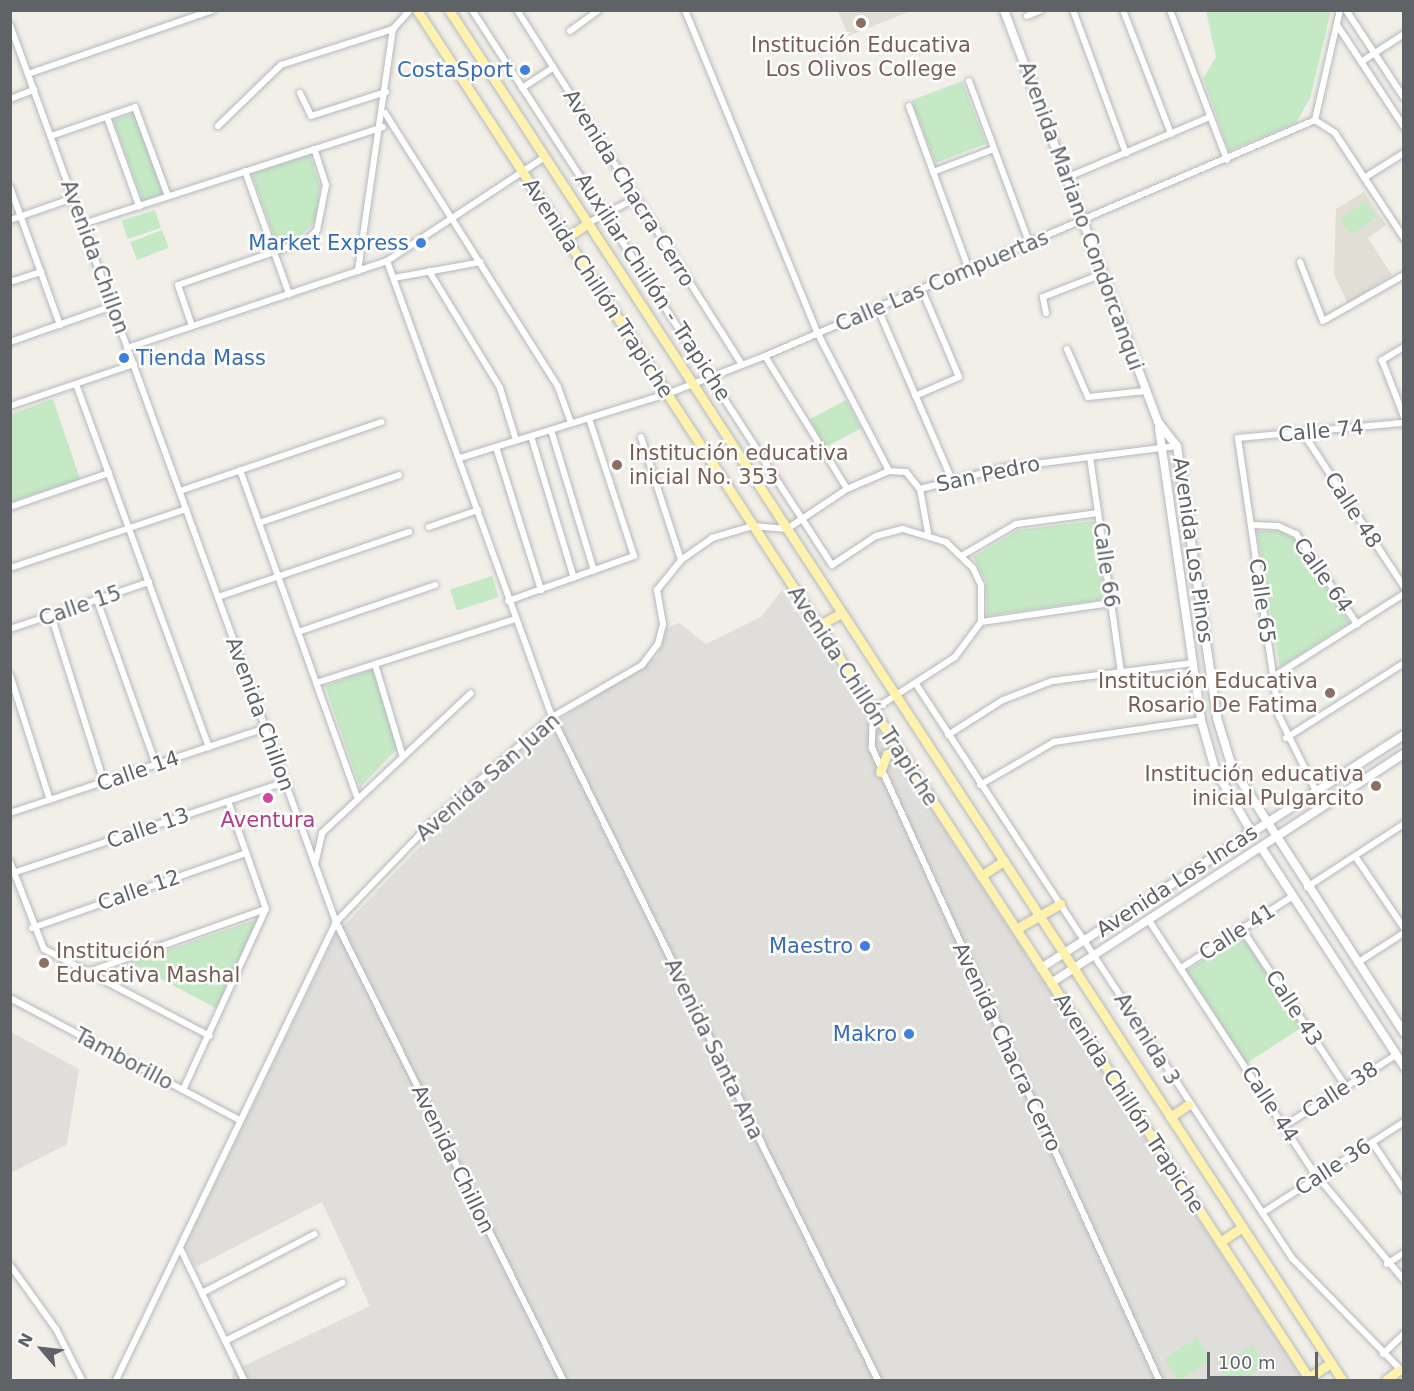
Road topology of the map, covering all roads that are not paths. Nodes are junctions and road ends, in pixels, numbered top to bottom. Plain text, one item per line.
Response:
1 (213, 10) edge
2 (410, 10) edge
3 (417, 10) edge
4 (449, 10) edge
5 (472, 10) edge
6 (517, 10) edge
7 (585, 10) edge
8 (599, 10) edge
9 (685, 10) edge
10 (1005, 10) edge
11 (1041, 10) edge
12 (1072, 10) edge
13 (1124, 10) edge
14 (1170, 10) edge
15 (1340, 10) edge
16 (1346, 10) edge
17 (1027, 16) dead end
18 (589, 17) junction
19 (10, 25) edge
20 (1337, 25) junction
21 (393, 29) junction
22 (570, 31) dead end
23 (1404, 34) edge
24 (1374, 53) junction
25 (1361, 62) junction
26 (553, 68) junction
27 (28, 74) junction
28 (969, 81) dead end
29 (522, 88) junction
30 (34, 90) junction
31 (386, 92) junction
32 (300, 93) dead end
33 (1404, 98) edge
34 (10, 99) edge
35 (909, 106) dead end
36 (385, 113) junction
37 (106, 117) junction
38 (1210, 117) junction
39 (1315, 120) junction
40 (218, 126) dead end
41 (382, 126) junction
42 (1404, 127) edge
43 (1171, 134) junction
44 (51, 136) junction
45 (314, 149) junction
46 (994, 149) junction
47 (1126, 153) junction
48 (1404, 153) edge
49 (545, 157) junction
50 (1227, 160) junction
51 (245, 171) junction
52 (522, 172) junction
53 (933, 172) junction
54 (1066, 178) junction
55 (1364, 178) junction
56 (10, 187) edge
57 (168, 196) junction
58 (73, 198) junction
59 (636, 198) junction
60 (139, 206) junction
61 (606, 214) junction
62 (21, 216) junction
63 (452, 218) junction
64 (10, 220) edge
65 (1082, 222) junction
66 (588, 223) junction
67 (83, 224) junction
68 (1404, 238) edge
69 (565, 239) junction
70 (1029, 244) junction
71 (274, 252) junction
72 (387, 261) junction
73 (481, 262) junction
74 (1300, 262) dead end
75 (969, 270) junction
76 (358, 271) junction
77 (429, 271) junction
78 (41, 272) junction
79 (1102, 274) junction
80 (1404, 275) edge
81 (394, 278) junction
82 (10, 282) edge
83 (922, 290) junction
84 (289, 294) junction
85 (112, 306) junction
86 (878, 309) junction
87 (1046, 313) dead end
88 (60, 325) junction
89 (192, 326) junction
90 (818, 334) junction
91 (10, 342) edge
92 (128, 348) junction
93 (1403, 348) edge
94 (1067, 349) dead end
95 (765, 356) junction
96 (134, 364) junction
97 (742, 365) junction
98 (713, 376) junction
99 (76, 384) junction
100 (692, 384) junction
101 (1146, 391) junction
102 (667, 394) junction
103 (915, 396) junction
104 (10, 406) edge
105 (1404, 417) edge
106 (589, 418) junction
107 (381, 422) dead end
108 (1158, 422) junction
109 (571, 423) junction
110 (1404, 423) edge
111 (551, 429) junction
112 (1303, 433) junction
113 (531, 436) junction
114 (641, 437) dead end
115 (1238, 438) joint
116 (516, 440) junction
117 (1177, 446) junction
118 (496, 447) junction
119 (1162, 448) junction
120 (1090, 457) junction
121 (460, 458) junction
122 (240, 470) junction
123 (889, 471) junction
124 (109, 473) junction
125 (399, 475) dead end
126 (952, 480) junction
127 (847, 489) junction
128 (920, 489) junction
129 (180, 491) junction
130 (10, 507) edge
131 (186, 509) junction
132 (478, 510) junction
133 (1098, 513) junction
134 (803, 519) junction
135 (259, 523) junction
136 (1251, 525) junction
137 (753, 526) junction
138 (429, 527) dead end
139 (129, 528) junction
140 (787, 529) junction
141 (409, 532) dead end
142 (928, 533) junction
143 (963, 555) junction
144 (681, 560) junction
145 (10, 568) edge
146 (594, 571) junction
147 (279, 577) junction
148 (574, 578) junction
149 (149, 582) junction
150 (435, 585) dead end
151 (1404, 587) edge
152 (541, 590) junction
153 (1404, 594) edge
154 (218, 597) junction
155 (97, 600) junction
156 (508, 601) junction
157 (1111, 603) junction
158 (841, 612) junction
159 (51, 615) junction
160 (515, 619) junction
161 (981, 622) junction
162 (1357, 624) junction
163 (818, 626) junction
164 (10, 629) edge
165 (298, 632) junction
166 (1192, 663) junction
167 (1404, 663) edge
168 (375, 664) junction
169 (1121, 672) junction
170 (10, 675) edge
171 (1274, 677) junction
172 (316, 683) junction
173 (916, 684) junction
174 (471, 693) dead end
175 (895, 695) junction
176 (873, 710) junction
177 (552, 717) junction
178 (1201, 720) junction
179 (265, 728) junction
180 (948, 735) junction
181 (1404, 735) edge
182 (1286, 738) junction
183 (209, 747) junction
184 (900, 752) junction
185 (402, 754) junction
186 (1404, 754) edge
187 (156, 765) junction
188 (880, 772) junction
189 (104, 782) junction
190 (285, 782) junction
191 (980, 785) junction
192 (1316, 791) junction
193 (357, 795) junction
194 (50, 800) junction
195 (228, 801) junction
196 (10, 813) edge
197 (1266, 823) junction
198 (1404, 824) edge
199 (1252, 833) junction
200 (1275, 837) junction
201 (1261, 847) junction
202 (1283, 849) junction
203 (246, 853) junction
204 (1355, 856) junction
205 (1268, 859) junction
206 (1003, 861) junction
207 (10, 862) edge
208 (315, 865) junction
209 (12, 874) edge
210 (981, 876) junction
211 (1307, 886) junction
212 (1293, 896) junction
213 (1060, 904) junction
214 (266, 909) junction
215 (1038, 914) junction
216 (1148, 919) junction
217 (336, 922) junction
218 (32, 928) junction
219 (1242, 928) junction
220 (1404, 928) edge
221 (1016, 929) junction
222 (1404, 933) edge
223 (1084, 940) junction
224 (1064, 954) junction
225 (1094, 955) junction
226 (1357, 963) junction
227 (1041, 968) junction
228 (1073, 968) junction
229 (1180, 968) junction
230 (85, 973) junction
231 (1051, 983) junction
232 (10, 998) edge
233 (1400, 1021) edge
234 (1404, 1033) edge
235 (210, 1036) junction
236 (1396, 1055) junction
237 (1404, 1066) edge
238 (1346, 1087) junction
239 (183, 1090) junction
240 (1188, 1105) junction
241 (1170, 1117) junction
242 (238, 1119) junction
243 (1404, 1122) edge
244 (1284, 1126) junction
245 (1372, 1142) junction
246 (1318, 1177) junction
247 (1404, 1190) edge
248 (1262, 1213) junction
249 (1242, 1227) junction
250 (315, 1234) dead end
251 (1220, 1242) junction
252 (180, 1248) junction
253 (1404, 1253) edge
254 (1387, 1264) junction
255 (10, 1265) edge
256 (1404, 1280) edge
257 (342, 1283) dead end
258 (202, 1293) junction
259 (1404, 1334) edge
260 (225, 1341) junction
261 (1383, 1354) junction
262 (1331, 1363) junction
263 (1401, 1371) edge
264 (1309, 1379) edge
265 (82, 1380) edge
266 (116, 1380) edge
267 (244, 1380) edge
268 (563, 1380) edge
269 (878, 1380) edge
270 (1159, 1380) edge
271 (1342, 1380) edge
272 (1386, 1380) edge

1 - 27 street
2 - 21 street
3 - 52 main road, Avenida Chillón Trapiche
4 - 49 main road, Avenida Chillón Trapiche
5 - 29 street, Auxiliar Chillón - Trapiche
6 - 26 street, Avenida Chacra Cerro
7 - 18 street
8 - 18 street
9 - 90 street
10 - 54 street, Avenida Mariano Condorcanqui
11 - 17 street
12 - 47 street
13 - 43 street
14 - 38 street
15 - 20 street
16 - 24 street
18 - 22 street
19 - 27 street, Avenida Chillon
20 - 25 street
20 - 39 street
21 - 31 street
21 - 40 street
23 - 24 street
24 - 25 street
24 - 33 street
25 - 42 street
26 - 29 street
26 - 59 street, Avenida Chacra Cerro
27 - 30 street, Avenida Chillon
28 - 46 street
29 - 61 street, Auxiliar Chillón - Trapiche
30 - 34 street
30 - 44 street, Avenida Chillon
31 - 32 street
31 - 36 street
35 - 53 street
36 - 41 street
36 - 63 street
37 - 44 street
37 - 57 street
37 - 60 street
38 - 43 street
38 - 50 street
39 - 50 street, Calle Las Compuertas
39 - 55 street
41 - 45 street
41 - 76 street
43 - 47 street
44 - 58 street, Avenida Chillon
45 - 51 street
45 - 71 street
46 - 53 street
46 - 70 street
47 - 54 street
48 - 55 street
49 - 52 street
49 - 66 main road, Avenida Chillón Trapiche
50 - 65 street, Calle Las Compuertas
51 - 57 street
51 - 71 street
52 - 63 street
52 - 69 main road, Avenida Chillón Trapiche
53 - 75 street
54 - 65 street, Avenida Mariano Condorcanqui
55 - 68 street
56 - 62 street
57 - 60 street
58 - 62 street
58 - 67 street, Avenida Chillon
59 - 61 street
59 - 97 street, Avenida Chacra Cerro
60 - 67 street
61 - 66 street
61 - 98 street, Auxiliar Chillón - Trapiche
62 - 64 street
62 - 78 street
63 - 72 street
63 - 73 street
65 - 70 street, Calle Las Compuertas
65 - 79 street, Avenida Mariano Condorcanqui
66 - 69 main road
66 - 100 main road, Avenida Chillón Trapiche
67 - 85 street, Avenida Chillon
69 - 102 main road, Avenida Chillón Trapiche
70 - 75 street, Calle Las Compuertas
71 - 84 street
71 - 89 street
72 - 76 street
72 - 81 street, Avenida Santa Ana
73 - 77 street
73 - 109 street
74 - 80 street
75 - 83 street, Calle Las Compuertas
76 - 84 street
77 - 81 street
77 - 116 street
78 - 82 street
78 - 88 street
79 - 87 street
79 - 101 street, Avenida Mariano Condorcanqui
81 - 121 street, Avenida Santa Ana
83 - 86 street, Calle Las Compuertas
83 - 103 street
84 - 89 street
85 - 88 street
85 - 92 street, Avenida Chillon
86 - 90 street, Calle Las Compuertas
86 - 103 street
88 - 91 street
89 - 92 street
90 - 95 street, Calle Las Compuertas
90 - 123 street
92 - 96 street, Avenida Chillon
93 - 105 street
94 - 101 street
95 - 97 street, Calle Las Compuertas
95 - 127 street
96 - 99 street
96 - 129 street, Avenida Chillon
97 - 98 street, Calle Las Compuertas
98 - 100 street, Calle Las Compuertas
98 - 134 street, Auxiliar Chillón - Trapiche
99 - 104 street
99 - 124 street
100 - 102 street, Calle Las Compuertas
100 - 140 main road, Avenida Chillón Trapiche
101 - 108 street, Avenida Mariano Condorcanqui
102 - 106 street, Calle Las Compuertas
102 - 137 main road, Avenida Chillón Trapiche
103 - 126 street
106 - 109 street, Calle Las Compuertas
106 - 146 street
107 - 122 street
108 - 117 street, Avenida Mariano Condorcanqui
108 - 119 street, Avenida Mariano Condorcanqui
109 - 111 street, Calle Las Compuertas
110 - 112 street, Calle 74
111 - 113 street, Calle Las Compuertas
111 - 146 street
112 - 115 street, Calle 74
112 - 151 street, Calle 48
113 - 116 street, Calle Las Compuertas
113 - 148 street
114 - 144 street
115 - 136 street, Calle 65
116 - 118 street, Calle Las Compuertas
117 - 119 street, San Pedro
117 - 197 street, Avenida Los Pinos
118 - 121 street, Calle Las Compuertas
118 - 152 street
119 - 120 street, San Pedro
119 - 166 street, Avenida Los Pinos
120 - 126 street, San Pedro
120 - 133 street, Calle 66
121 - 132 street, Avenida Santa Ana
122 - 129 street
122 - 135 street
123 - 127 street
123 - 128 street, San Pedro
124 - 130 street
124 - 139 street
125 - 135 street
126 - 128 street, San Pedro
127 - 134 street
128 - 142 street
129 - 131 street, Avenida Chillon
131 - 139 street
131 - 154 street, Avenida Chillon
132 - 138 street
132 - 156 street, Avenida Santa Ana
133 - 143 street
133 - 157 street, Calle 66
134 - 140 street
134 - 142 street, Auxiliar Chillón - Trapiche
135 - 147 street
136 - 162 street, Calle 64
136 - 171 street, Calle 65
137 - 140 street, Avenida San Juan
137 - 144 street, Avenida San Juan
137 - 163 main road, Avenida Chillón Trapiche
139 - 145 street
139 - 149 street
140 - 158 main road, Avenida Chillón Trapiche
141 - 147 street
142 - 143 street
143 - 161 street
144 - 177 street, Avenida San Juan
146 - 148 street
147 - 154 street
147 - 165 street
148 - 152 street
149 - 155 street, Calle 15
149 - 183 street
150 - 165 street
152 - 156 street
153 - 162 street
154 - 179 street, Avenida Chillon
155 - 159 street, Calle 15
155 - 187 street
156 - 160 street, Avenida Santa Ana
157 - 161 street
157 - 169 street, Calle 66
158 - 163 main road
158 - 175 main road, Avenida Chillón Trapiche
159 - 164 street, Calle 15
159 - 189 street
160 - 168 street
160 - 177 street, Avenida Santa Ana
161 - 173 street
162 - 171 street
163 - 176 main road, Avenida Chillón Trapiche
165 - 172 street
166 - 169 street
166 - 178 street, Avenida Los Pinos
167 - 182 street
168 - 172 street
168 - 185 street
169 - 180 street
170 - 194 street
171 - 182 street, Calle 65
172 - 193 street
173 - 175 street
173 - 180 street, Avenida 3
174 - 185 street
175 - 176 street
175 - 206 main road, Avenida Chillón Trapiche
176 - 184 main road, Avenida Chillón Trapiche
176 - 188 street, Avenida Chacra Cerro
177 - 217 street, Avenida San Juan
177 - 269 street, Avenida Santa Ana
178 - 191 street
178 - 199 street, Avenida Los Pinos
179 - 183 street, Calle 14
179 - 190 street, Avenida Chillon
180 - 191 street, Avenida 3
181 - 192 street, Avenida Los Incas
182 - 192 street, Calle 65
183 - 187 street, Calle 14
184 - 188 main road
184 - 210 main road, Avenida Chillón Trapiche
185 - 193 street
186 - 200 street, Avenida Los Incas
187 - 189 street, Calle 14
188 - 270 street, Avenida Chacra Cerro
189 - 194 street, Calle 14
190 - 195 street, Calle 13
190 - 208 street, Avenida Chillon
191 - 213 street, Avenida 3
192 - 197 street, Avenida Los Incas
193 - 208 street
194 - 196 street, Calle 14
195 - 203 street
195 - 209 street, Calle 13
197 - 199 street, Avenida Los Incas
197 - 200 street, Avenida Los Pinos
198 - 204 street
199 - 223 street, Avenida Los Incas
200 - 201 street, Avenida Los Incas
200 - 202 street, Avenida Los Pinos
201 - 205 street
201 - 216 street, Avenida Los Incas
202 - 205 street
202 - 211 street, Avenida Los Pinos
203 - 214 street
203 - 218 street, Calle 12
204 - 211 street
204 - 220 street
205 - 212 street
206 - 210 main road
206 - 215 main road, Avenida Chillón Trapiche
207 - 209 street
208 - 217 street, Avenida Chillon
209 - 218 street
210 - 221 main road, Avenida Chillón Trapiche
211 - 226 street, Avenida Los Pinos
212 - 219 street, Calle 41
212 - 236 street
213 - 215 main road
213 - 223 street, Avenida 3
214 - 230 street
214 - 235 street
215 - 221 main road
215 - 224 main road, Avenida Chillón Trapiche
216 - 225 street, Avenida Los Incas
216 - 229 street, Calle 44
217 - 242 street, Avenida San Juan
217 - 268 street, Avenida Chillon
218 - 230 street
219 - 229 street, Calle 41
219 - 238 street, Calle 43
221 - 227 main road, Avenida Chillón Trapiche
222 - 226 street
223 - 224 street, Avenida Los Incas
223 - 225 street, Avenida 3
224 - 227 street, Avenida Los Incas
224 - 228 main road, Avenida Chillón Trapiche
225 - 228 street, Avenida Los Incas
225 - 240 street, Avenida 3
226 - 233 street, Avenida Los Pinos
227 - 231 main road, Avenida Chillón Trapiche
228 - 231 street, Avenida Los Incas
228 - 241 main road, Avenida Chillón Trapiche
229 - 244 street, Calle 44
230 - 235 street
231 - 251 main road, Avenida Chillón Trapiche
232 - 239 street, Tamborillo
233 - 234 street, Avenida Los Pinos
235 - 239 street
236 - 237 street
236 - 238 street, Calle 38
238 - 244 street, Calle 38
239 - 242 street, Tamborillo
240 - 241 main road
240 - 248 street, Avenida 3
241 - 249 main road, Avenida Chillón Trapiche
242 - 252 street, Avenida San Juan
243 - 245 street, Calle 36
244 - 246 street, Calle 44
245 - 246 street, Calle 36
245 - 247 street
246 - 248 street, Calle 36
246 - 254 street, Calle 44
248 - 261 street, Avenida 3
249 - 251 main road
249 - 262 main road, Avenida Chillón Trapiche
250 - 258 street
251 - 264 main road, Avenida Chillón Trapiche
252 - 258 street
252 - 266 street, Avenida San Juan
253 - 254 street
254 - 256 street, Calle 44
255 - 265 street
257 - 260 street
258 - 260 street
259 - 261 street
260 - 267 street
261 - 263 street, Avenida 3
262 - 264 main road
262 - 271 main road, Avenida Chillón Trapiche
263 - 272 main road

